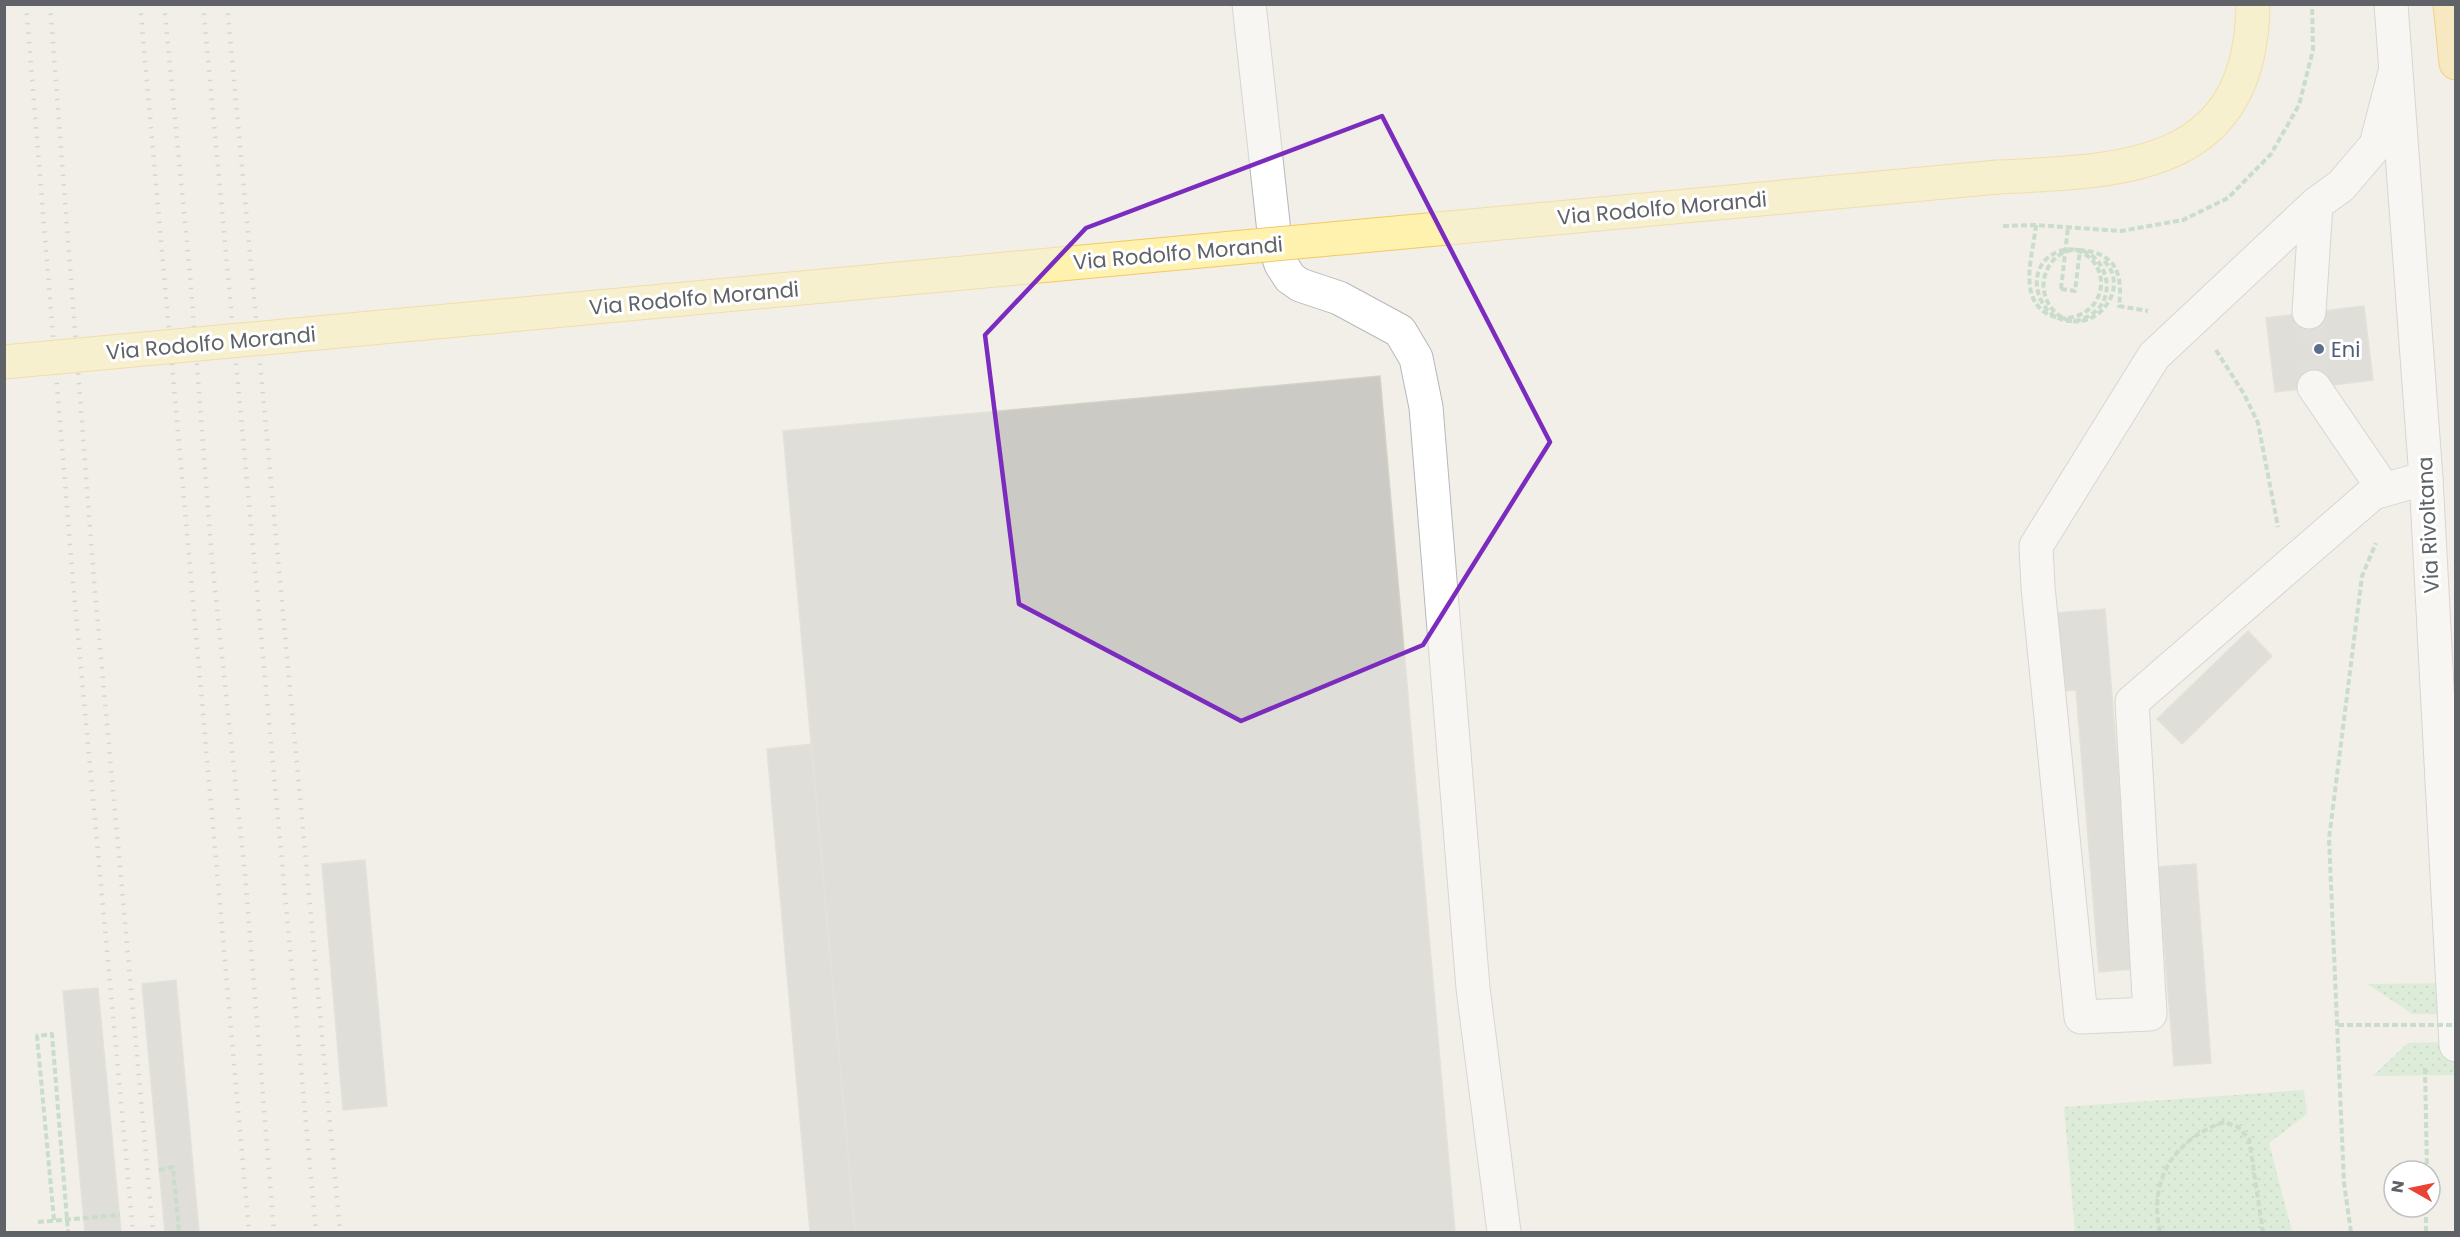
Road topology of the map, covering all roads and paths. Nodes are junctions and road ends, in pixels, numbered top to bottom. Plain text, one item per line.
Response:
1 (1249, 4) edge
2 (2253, 4) edge
3 (2391, 4) edge
4 (2450, 4) edge
5 (2456, 63) edge
6 (2395, 72) junction
7 (2316, 204) junction
8 (2036, 225) junction
9 (2003, 226) dead end
10 (2107, 258) junction
11 (2309, 312) tunnel mouth
12 (2192, 320) junction
13 (4, 362) edge
14 (2314, 387) tunnel mouth
15 (2426, 478) junction
16 (2383, 488) junction
17 (2377, 539) dead end
18 (2286, 568) junction
19 (2338, 1025) junction
20 (2456, 1025) edge
21 (2456, 1045) edge
22 (159, 1170) dead end
23 (120, 1215) dead end
24 (54, 1220) junction
25 (38, 1222) dead end
26 (68, 1233) edge
27 (179, 1233) edge
28 (1504, 1233) edge
29 (2160, 1233) edge
30 (2263, 1233) edge
31 (2351, 1233) edge

1 - 28 street
2 - 13 main road, Via Rodolfo Morandi, bridge
3 - 6 street, Via Rivoltana
4 - 5 highway
6 - 7 street
6 - 15 street, Via Rivoltana
7 - 11 street
7 - 12 street
8 - 9 path
8 - 10 path, bridge
8 - 10 path, bridge
10 - 12 path
12 - 18 path
12 - 18 street
14 - 16 street
15 - 16 street
15 - 21 street, Via Rivoltana
16 - 18 street
17 - 19 path
19 - 20 path, bridge
19 - 31 path
22 - 27 path
23 - 24 path
24 - 25 path
24 - 26 path
29 - 30 path

